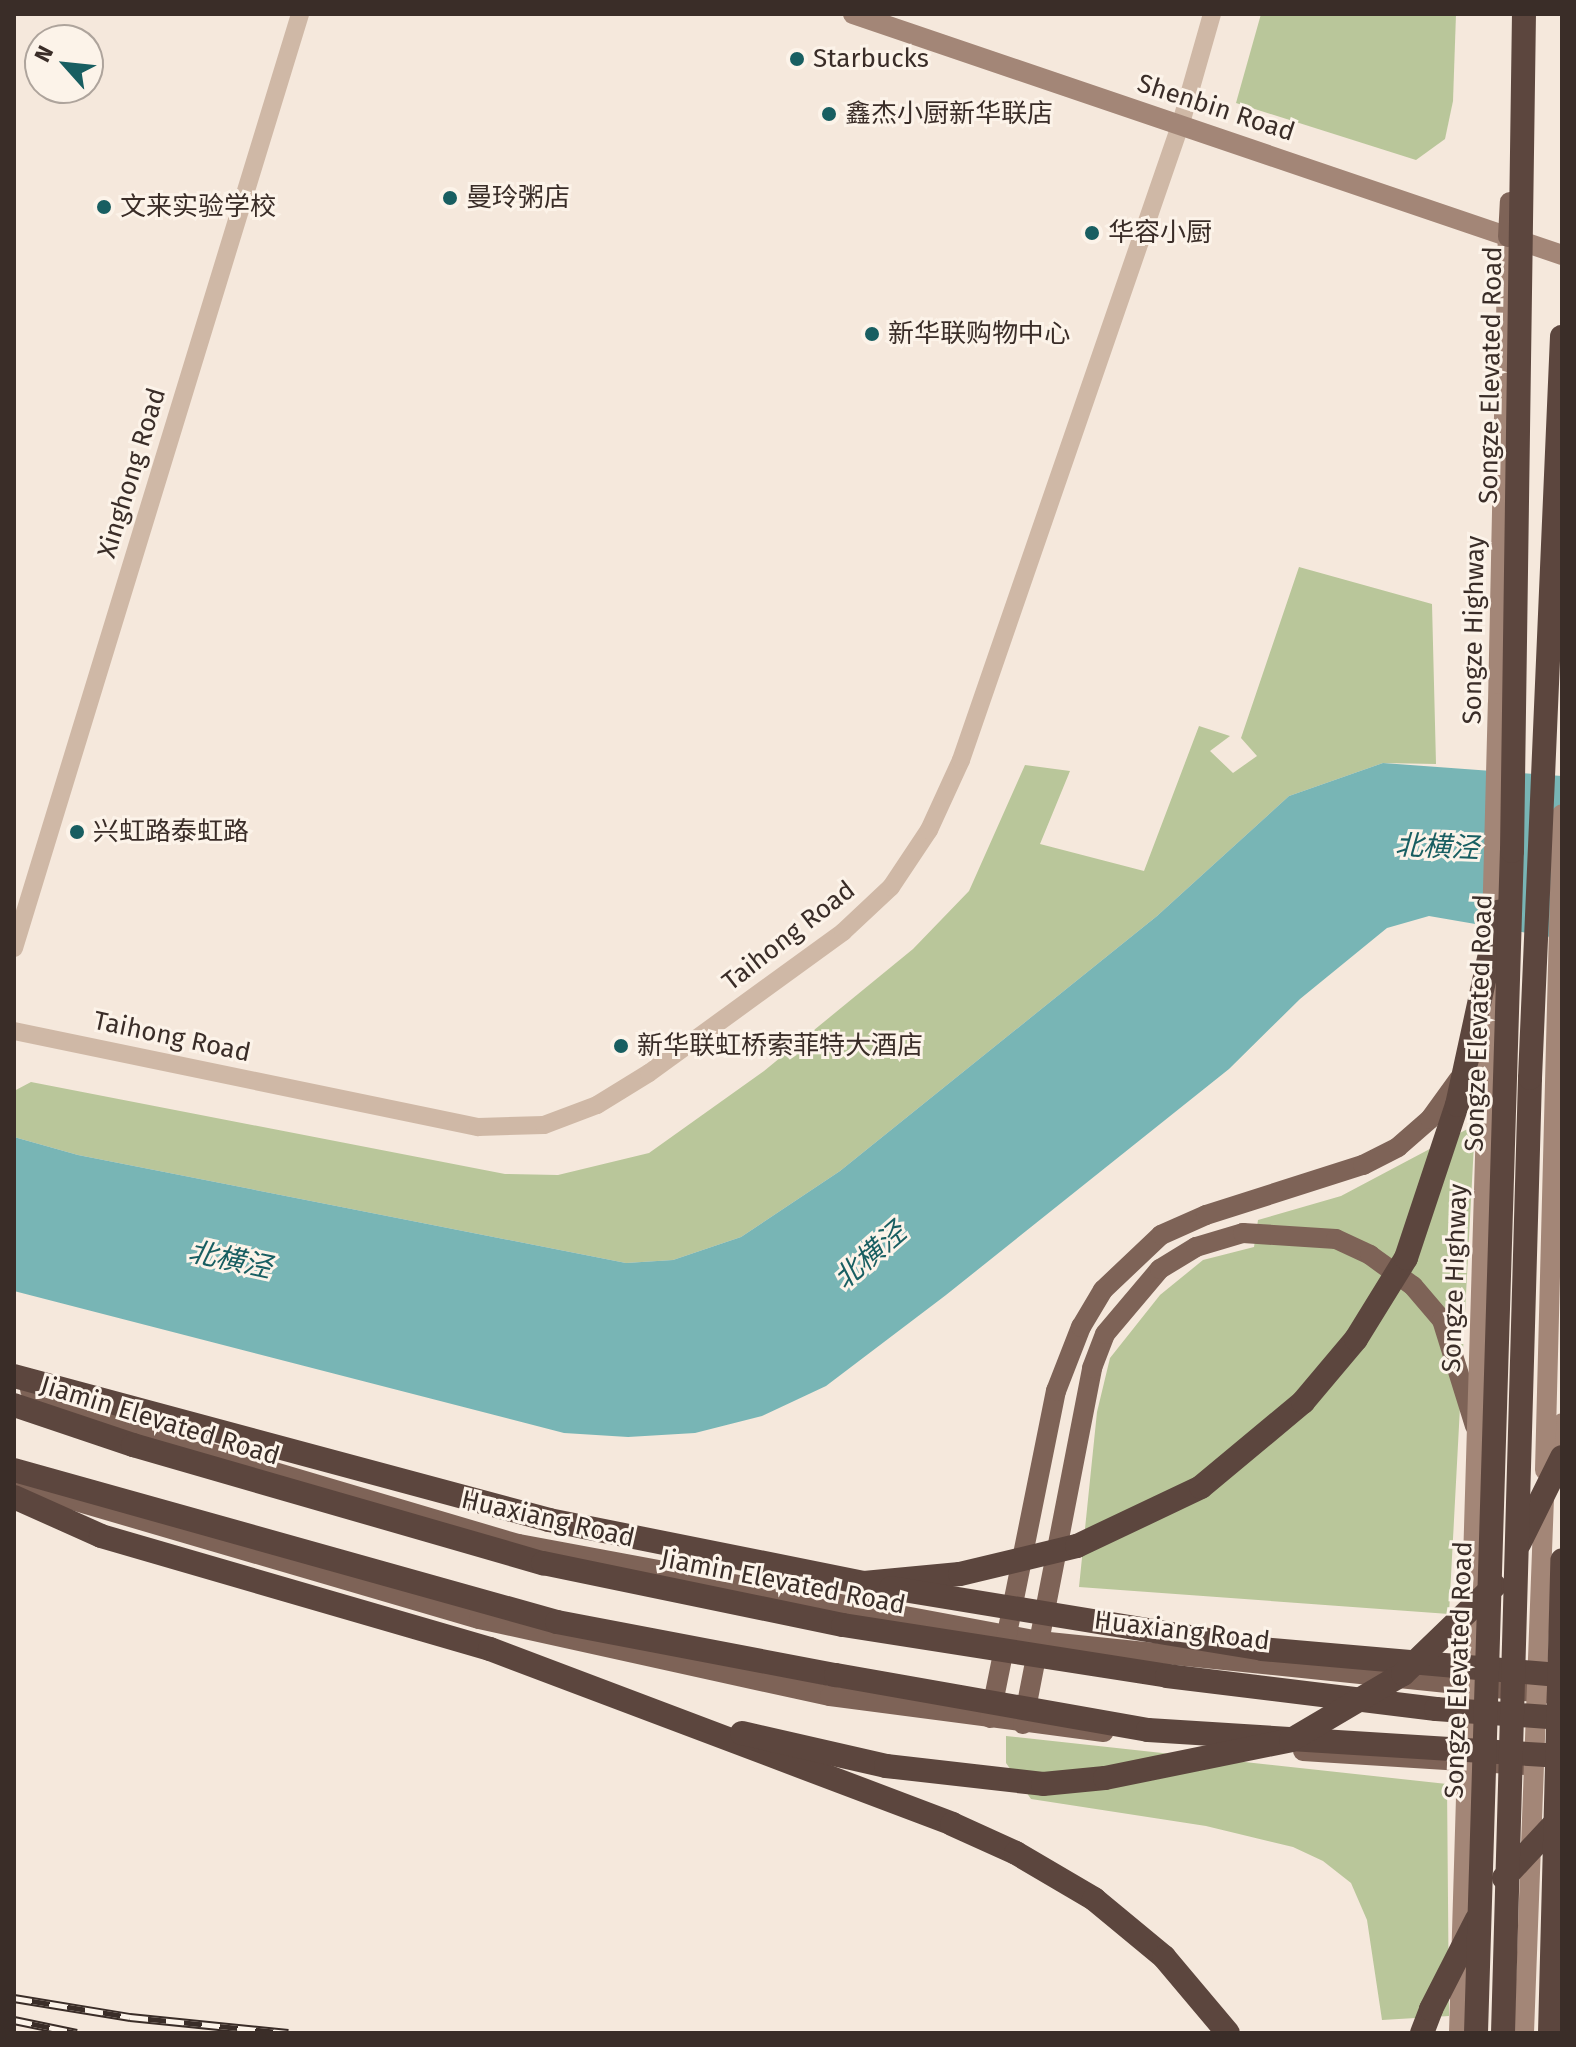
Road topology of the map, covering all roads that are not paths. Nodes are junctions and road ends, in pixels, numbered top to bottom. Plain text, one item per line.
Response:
1 (300, 14) edge
2 (853, 14) edge
3 (1212, 14) edge
4 (1523, 14) edge
5 (1181, 123) junction
6 (1508, 237) junction
7 (1562, 255) edge
8 (1562, 337) edge
9 (1562, 814) edge
10 (1512, 851) junction
11 (14, 948) edge
12 (1557, 959) junction
13 (1562, 980) edge
14 (1489, 1018) junction
15 (14, 1031) edge
16 (14, 1376) edge
17 (14, 1384) edge
18 (14, 1405) edge
19 (1562, 1423) edge
20 (1476, 1432) junction
21 (1553, 1463) edge
22 (14, 1470) edge
23 (14, 1483) edge
24 (14, 1497) edge
25 (1562, 1560) edge
26 (864, 1583) junction
27 (1005, 1635) junction
28 (1039, 1641) junction
29 (1562, 1675) edge
30 (1562, 1695) edge
31 (1562, 1718) edge
32 (990, 1719) junction
33 (693, 1722) junction
34 (1023, 1724) junction
35 (1562, 1756) edge
36 (1562, 1766) edge
37 (1562, 1815) edge
38 (1228, 2033) edge
39 (1422, 2033) edge
40 (1459, 2033) edge
41 (1476, 2033) edge
42 (1503, 2033) edge
43 (1524, 2033) edge
44 (1550, 2033) edge

1 - 11 street, Xinghong Road
2 - 5 main road, Shenbin Road
3 - 5 street, Taihong Road
4 - 6 main road
4 - 10 highway, Songze Elevated Road, bridge
5 - 6 main road, Shenbin Road
5 - 15 street, Taihong Road
6 - 7 main road, Shenbin Road
6 - 14 main road, Songze Highway, bridge
8 - 42 highway, Songze Elevated Road, bridge
9 - 12 main road
10 - 26 highway, bridge
10 - 41 highway, Songze Elevated Road, bridge
12 - 13 main road
12 - 21 main road
14 - 20 main road, Songze Highway, bridge
14 - 27 main road, bridge
16 - 26 highway
17 - 27 main road, Huaxiang Road
18 - 31 highway, Jiamin Elevated Road, bridge
19 - 21 main road
20 - 28 main road, bridge
20 - 40 main road, Songze Highway, bridge
21 - 33 highway, bridge
21 - 43 main road, bridge
22 - 35 highway, bridge
23 - 32 main road
24 - 33 highway
25 - 44 highway, bridge
26 - 29 highway, bridge
27 - 28 main road, Huaxiang Road
27 - 32 main road
28 - 30 main road, Huaxiang Road
28 - 34 main road
32 - 34 main road
33 - 38 highway
34 - 36 main road
37 - 39 highway, bridge

